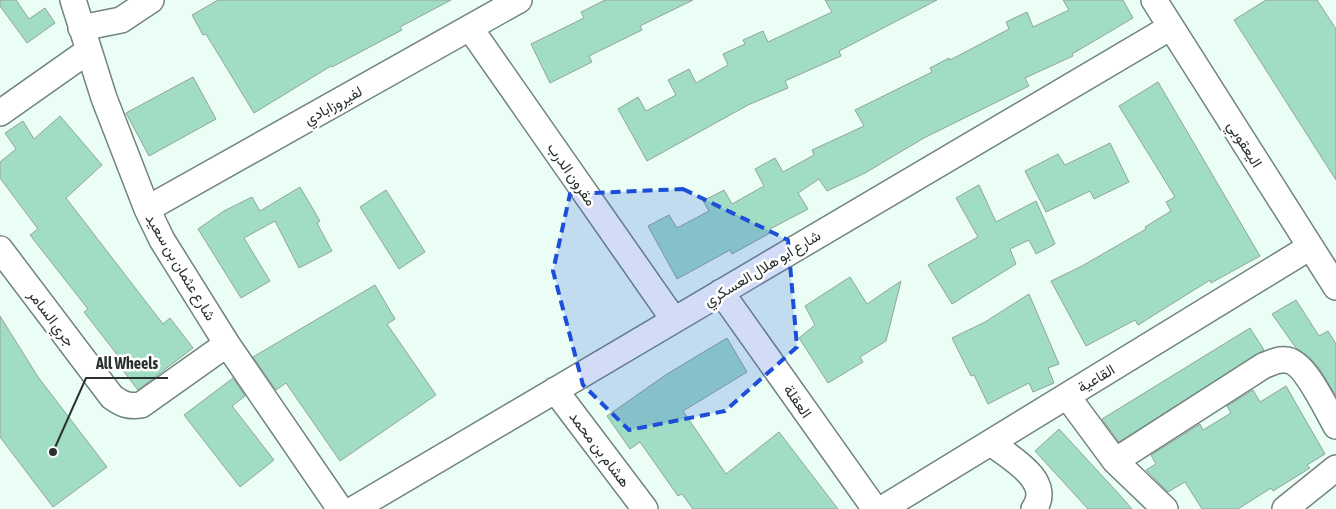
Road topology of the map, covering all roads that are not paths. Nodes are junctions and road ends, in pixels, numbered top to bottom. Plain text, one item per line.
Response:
1 (73, 0) edge
2 (151, 0) edge
3 (519, 0) edge
4 (1154, 0) edge
5 (1171, 27) junction
6 (470, 28) junction
7 (85, 40) junction
8 (0, 113) edge
9 (147, 210) junction
10 (1310, 247) junction
11 (0, 249) edge
12 (1336, 288) edge
13 (721, 292) junction
14 (674, 320) junction
15 (227, 344) junction
16 (556, 390) junction
17 (1067, 396) junction
18 (1336, 426) edge
19 (991, 443) junction
20 (1115, 461) junction
21 (1336, 468) edge
22 (1292, 507) edge
23 (340, 509) edge
24 (354, 509) edge
25 (644, 509) edge
26 (874, 509) edge
27 (882, 509) edge
28 (1034, 509) edge
29 (1165, 509) edge

1 - 7 street, شارع عثمان بن سعيد
2 - 7 street
3 - 6 street, لفيروزابادي
4 - 5 street, اليعقوبي
5 - 10 street, اليعقوبي
5 - 13 street, شارع ابو هلال العسكري
6 - 9 street, لفيروزابادي
6 - 14 street, مقرون الدرب
7 - 8 street
7 - 9 street, شارع عثمان بن سعيد
9 - 15 street, شارع عثمان بن سعيد
10 - 12 street, اليعقوبي
10 - 17 street, القاعية
11 - 15 street, جري السامر
13 - 14 street, شارع ابو هلال العسكري
13 - 26 street, العقلة
14 - 16 street, شارع ابو هلال العسكري
15 - 23 street, شارع عثمان بن سعيد
16 - 24 street, شارع ابو هلال العسكري
16 - 25 street, هشام بن محمد
17 - 19 street, القاعية
17 - 20 street
18 - 20 street
19 - 27 street, القاعية
19 - 28 street
20 - 29 street
21 - 22 street

